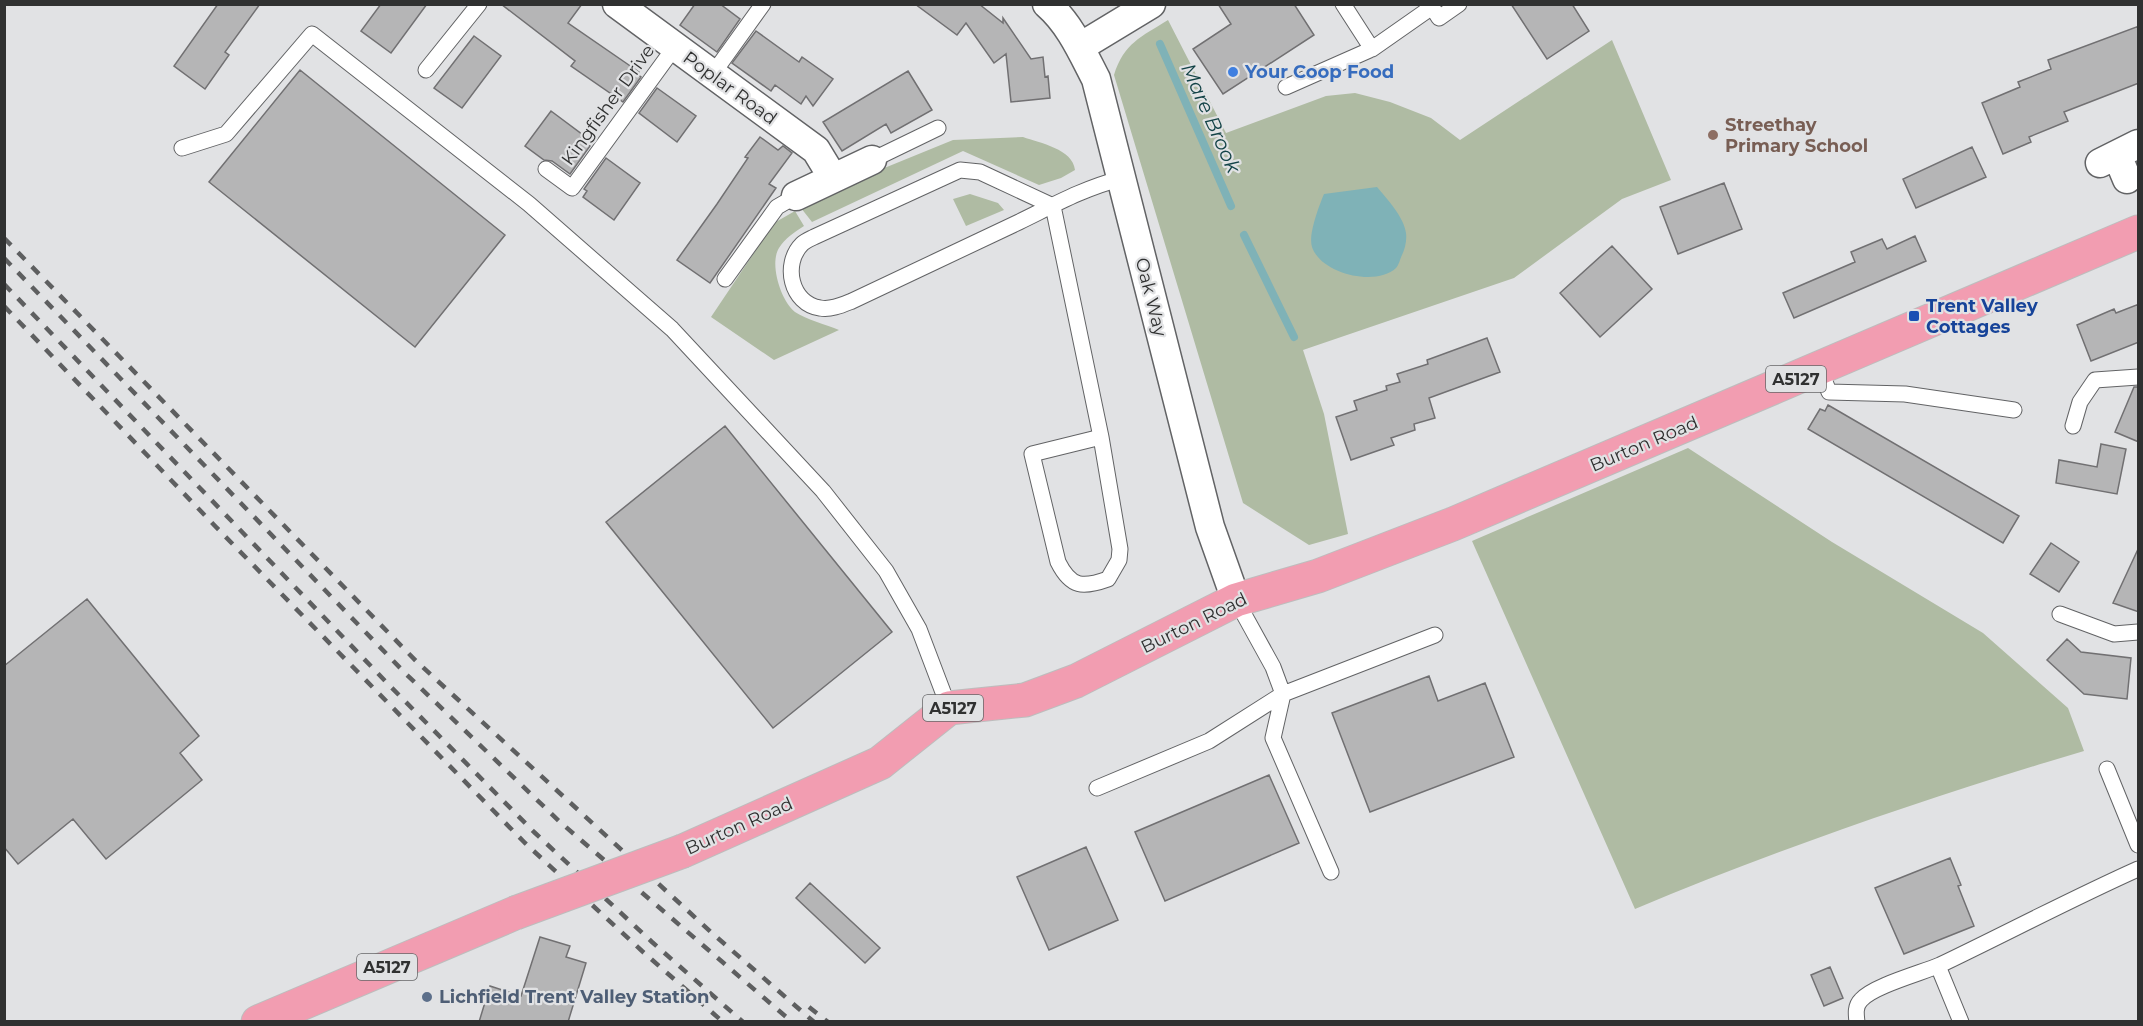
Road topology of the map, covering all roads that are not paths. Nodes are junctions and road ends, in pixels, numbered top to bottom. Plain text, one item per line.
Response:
1 (479, 4) edge
2 (617, 4) edge
3 (763, 4) edge
4 (1047, 4) edge
5 (1151, 4) edge
6 (1343, 4) edge
7 (1459, 4) edge
8 (1080, 47) junction
9 (674, 48) junction
10 (1371, 49) junction
11 (426, 70) dead end
12 (712, 75) junction
13 (1286, 87) dead end
14 (938, 128) dead end
15 (182, 148) dead end
16 (872, 160) joint
17 (546, 169) dead end
18 (833, 178) junction
19 (1120, 179) junction
20 (796, 196) joint
21 (1053, 206) junction
22 (2139, 232) edge
23 (725, 279) dead end
24 (1820, 369) junction
25 (2139, 376) edge
26 (2014, 410) dead end
27 (2073, 426) dead end
28 (1101, 437) junction
29 (1236, 600) junction
30 (2060, 614) dead end
31 (2139, 632) edge
32 (1435, 635) dead end
33 (1283, 694) junction
34 (949, 708) junction
35 (2107, 769) dead end
36 (1096, 788) dead end
37 (2139, 845) edge
38 (2139, 869) edge
39 (1331, 872) dead end
40 (1938, 966) junction
41 (266, 1020) edge
42 (1857, 1022) edge
43 (1961, 1022) edge

1 - 11 lane
2 - 9 street, Poplar Road
3 - 12 lane
4 - 8 street, Oak Way
5 - 8 street
6 - 10 lane
7 - 10 lane
8 - 19 street, Oak Way
9 - 12 street, Poplar Road
9 - 17 lane, Kingfisher Drive
10 - 13 lane
12 - 18 street, Poplar Road
14 - 16 lane
15 - 34 lane
16 - 18 street
18 - 20 street
19 - 21 lane
19 - 29 street, Oak Way
20 - 23 lane
21 - 21 lane
21 - 28 lane
22 - 24 highway, Burton Road / A5127
24 - 26 lane
24 - 29 highway, Burton Road / A5127
25 - 27 lane
28 - 28 lane
29 - 33 lane
29 - 34 highway, Burton Road / A5127
30 - 31 lane
32 - 33 lane
33 - 36 lane
33 - 39 lane
34 - 41 highway, Burton Road / A5127, bridge
35 - 37 lane
38 - 40 lane
40 - 42 lane
40 - 43 lane

